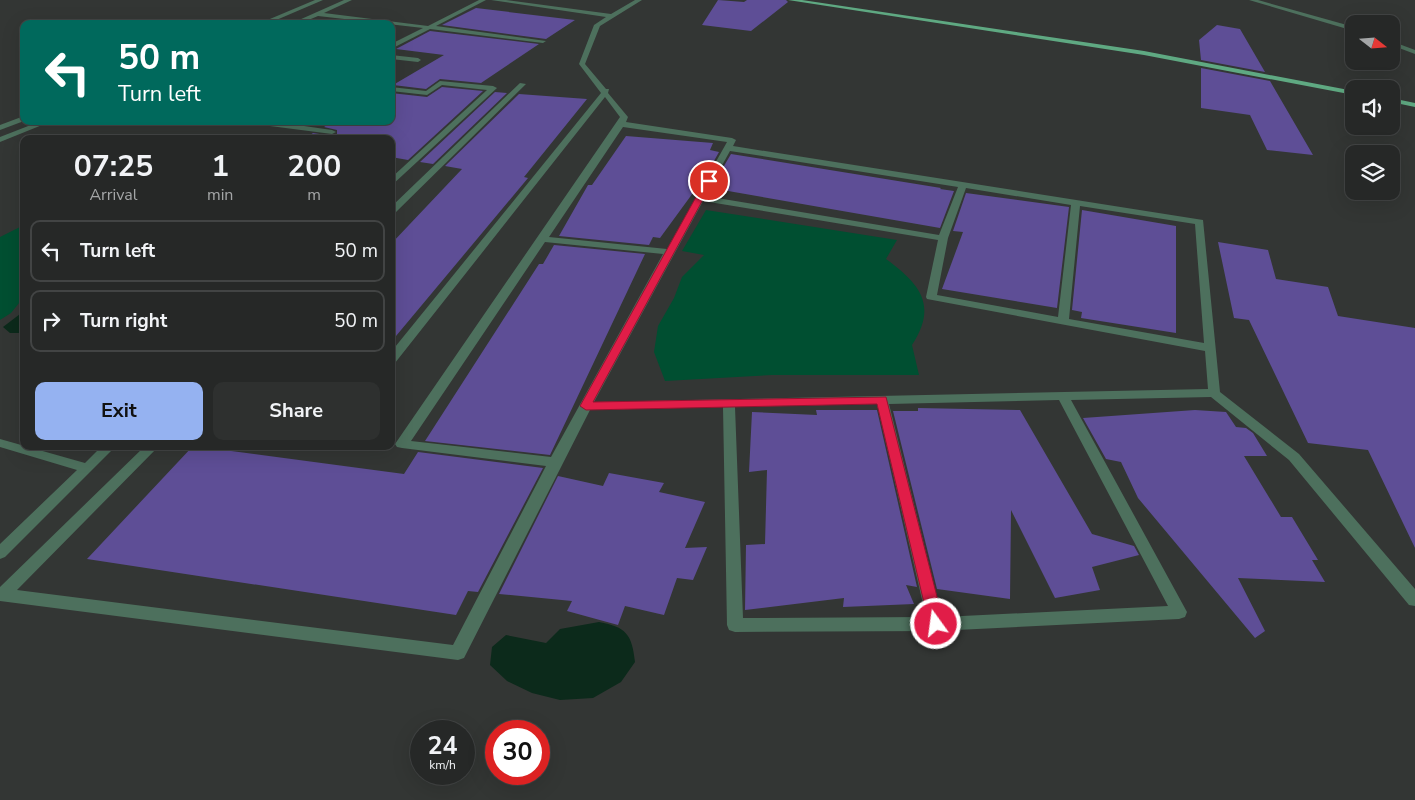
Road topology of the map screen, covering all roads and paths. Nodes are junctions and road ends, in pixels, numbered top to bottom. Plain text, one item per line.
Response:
1 (318, 0) edge
2 (349, 0) edge
3 (483, 0) edge
4 (494, 0) edge
5 (639, 0) edge
6 (791, 0) edge
7 (1252, 0) edge
8 (317, 14) junction
9 (612, 16) junction
10 (270, 20) edge
11 (303, 20) edge
12 (365, 20) edge
13 (395, 24) edge
14 (1345, 26) edge
15 (430, 28) junction
16 (543, 41) dead end
17 (395, 46) edge
18 (1400, 46) edge
19 (1415, 52) edge
20 (395, 57) edge
21 (418, 60) dead end
22 (522, 84) dead end
23 (395, 89) edge
24 (1345, 91) edge
25 (606, 92) junction
26 (1400, 102) edge
27 (1415, 105) edge
28 (20, 120) edge
29 (621, 124) junction
30 (38, 125) edge
31 (278, 125) edge
32 (0, 128) edge
33 (332, 132) dead end
34 (0, 140) edge
35 (728, 148) junction
36 (395, 179) edge
37 (963, 185) junction
38 (700, 198) junction
39 (1076, 203) junction
40 (395, 208) edge
41 (943, 238) junction
42 (542, 239) junction
43 (669, 252) junction
44 (1063, 321) junction
45 (1210, 348) junction
46 (395, 355) edge
47 (1214, 393) junction
48 (1063, 396) junction
49 (882, 400) junction
50 (729, 403) junction
51 (586, 406) junction
52 (0, 443) edge
53 (396, 443) edge
54 (20, 449) edge
55 (24, 450) edge
56 (106, 450) edge
57 (149, 450) edge
58 (555, 462) junction
59 (87, 468) junction
60 (0, 553) edge
61 (1415, 600) edge
62 (936, 624) junction

1 - 10 street
2 - 8 street
3 - 15 street
4 - 9 street
5 - 9 street
6 - 24 main road
7 - 14 street
8 - 11 street
8 - 12 street
9 - 25 street
13 - 15 street
15 - 16 street
15 - 17 street
18 - 19 street
20 - 21 street
22 - 40 street
23 - 36 street
25 - 29 street
25 - 46 street
26 - 27 main road
28 - 32 street
29 - 35 street
29 - 42 street
30 - 34 street
31 - 33 street
35 - 37 street
35 - 38 street
37 - 39 street
37 - 41 street
38 - 41 street
38 - 43 street
39 - 44 street
39 - 45 street
41 - 44 street
42 - 43 street
42 - 53 street
43 - 51 street
44 - 45 street
45 - 47 street
47 - 48 street
47 - 61 street
48 - 49 street
48 - 62 street
49 - 50 street
49 - 62 street
50 - 51 street
50 - 62 street
51 - 58 street
52 - 54 street
53 - 58 street
55 - 59 street
56 - 59 street
57 - 58 street
59 - 60 street

